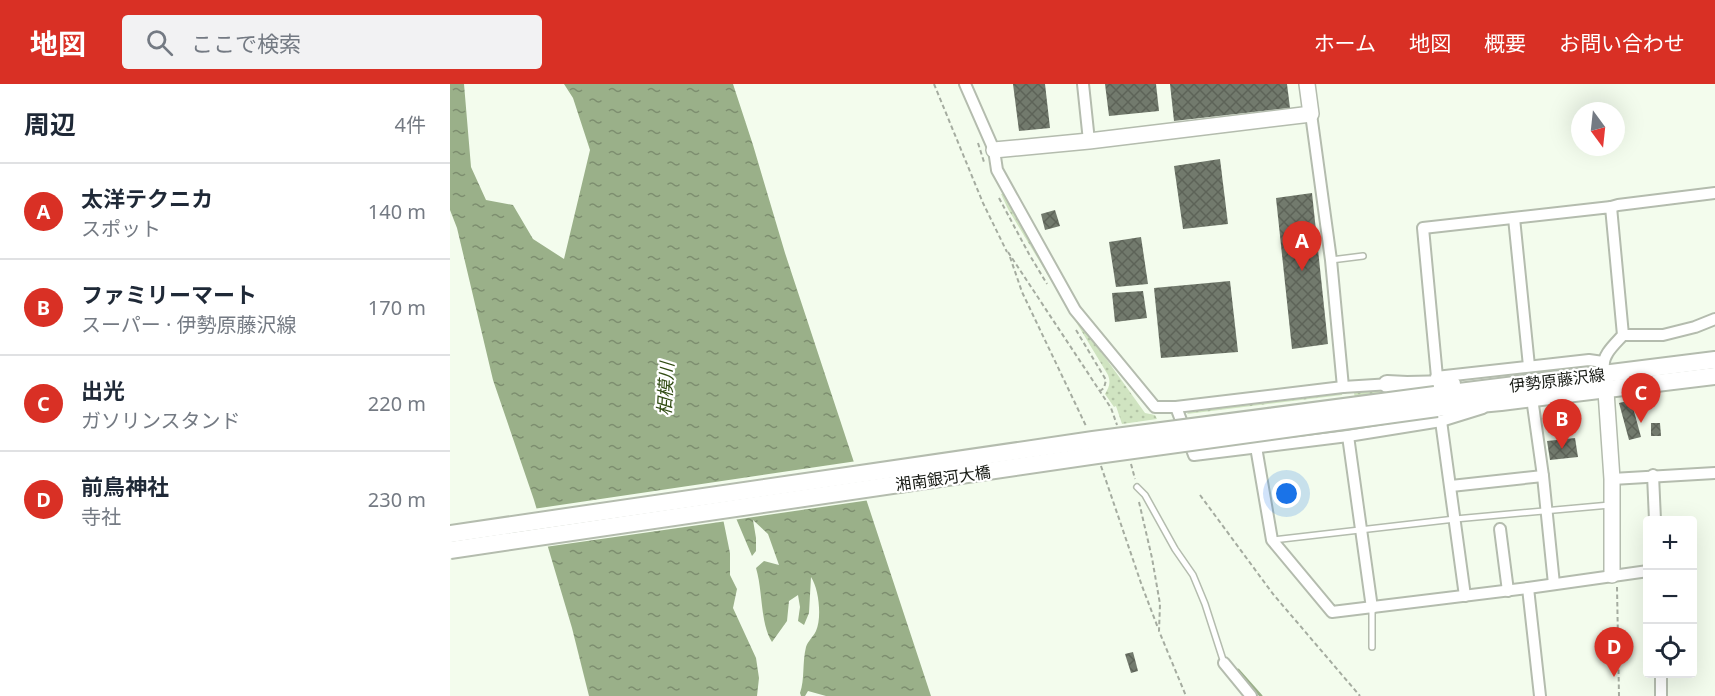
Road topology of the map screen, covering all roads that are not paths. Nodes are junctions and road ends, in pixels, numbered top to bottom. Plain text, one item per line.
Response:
1 (965, 84) edge
2 (1083, 84) edge
3 (1307, 84) edge
4 (1311, 114) junction
5 (1089, 141) junction
6 (994, 150) junction
7 (1715, 193) edge
8 (1611, 207) junction
9 (1514, 218) junction
10 (1363, 256) dead end
11 (1331, 260) junction
12 (1715, 319) edge
13 (1623, 335) junction
14 (1715, 360) edge
15 (1529, 366) junction
16 (1605, 375) junction
17 (1715, 376) edge
18 (1437, 377) junction
19 (1387, 384) junction
20 (1343, 387) junction
21 (1478, 389) junction
22 (1532, 398) junction
23 (1176, 407) junction
24 (1438, 408) junction
25 (1348, 436) junction
26 (1256, 447) junction
27 (1715, 473) edge
28 (1653, 475) junction
29 (1543, 476) junction
30 (1612, 478) junction
31 (1451, 486) junction
32 (1137, 487) road end
33 (1612, 505) junction
34 (1546, 510) junction
35 (1655, 516) edge
36 (1455, 519) junction
37 (1362, 530) junction
38 (1500, 530) dead end
39 (450, 534) edge
40 (1272, 540) junction
41 (450, 550) edge
42 (1643, 572) edge
43 (1615, 575) junction
44 (1554, 584) junction
45 (1528, 588) junction
46 (1508, 591) junction
47 (1465, 596) junction
48 (1372, 608) junction
49 (1372, 646) dead end
50 (1224, 663) joint
51 (1660, 678) edge
52 (1251, 696) edge
53 (1540, 696) edge
54 (1661, 696) edge

1 - 6 street
2 - 5 street
3 - 4 street
4 - 5 street
4 - 11 street
5 - 6 street
6 - 23 street
7 - 8 street
8 - 9 street
8 - 13 street
9 - 15 street
9 - 18 street
10 - 11 lane
11 - 20 street
12 - 13 street
13 - 16 street
14 - 16 main road, 伊勢原藤沢線
15 - 16 street
15 - 18 street
16 - 17 main road, 伊勢原藤沢線
16 - 21 main road, 伊勢原藤沢線
16 - 22 main road, 伊勢原藤沢線
16 - 30 street
18 - 19 street
19 - 20 street
19 - 21 main road
20 - 23 street
21 - 24 main road, 伊勢原藤沢線
22 - 24 main road, 伊勢原藤沢線
22 - 29 street
23 - 26 street
24 - 25 street
24 - 31 street
24 - 39 main road, 湘南銀河大橋, bridge
24 - 41 main road, 湘南銀河大橋, bridge
25 - 26 street
25 - 37 street
26 - 40 street
27 - 28 street
28 - 30 street
28 - 35 street
29 - 31 street
29 - 34 street
30 - 33 street
31 - 36 street
32 - 50 lane
33 - 34 lane
33 - 43 street
34 - 36 lane
34 - 44 street
36 - 37 lane
36 - 47 street
37 - 40 lane
37 - 48 street
38 - 46 street
40 - 48 street
42 - 43 street
43 - 44 street
44 - 45 street
45 - 46 street
45 - 53 street
46 - 47 street
47 - 48 street
48 - 49 lane
50 - 52 street
51 - 54 street

